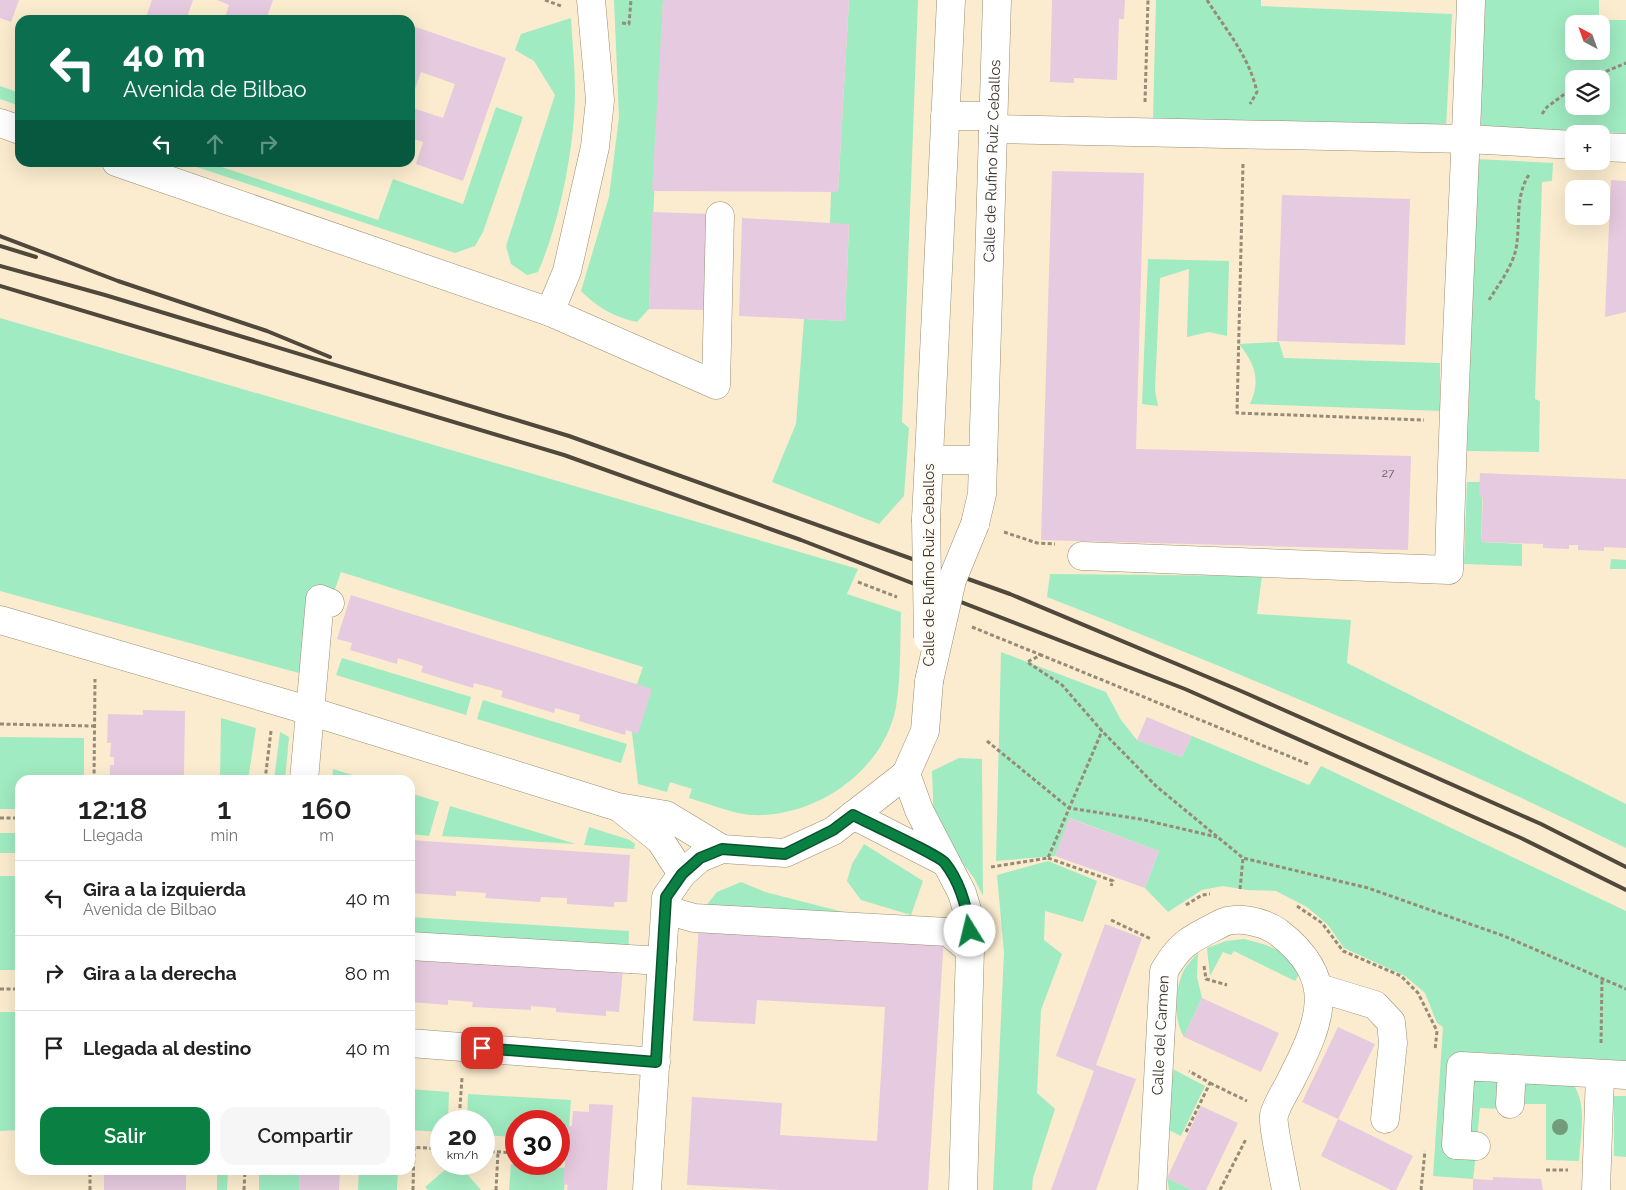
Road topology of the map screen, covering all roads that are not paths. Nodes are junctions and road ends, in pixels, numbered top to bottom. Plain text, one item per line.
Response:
1 (591, 0) edge
2 (950, 0) edge
3 (997, 0) edge
4 (1470, 0) edge
5 (945, 116) junction
6 (0, 123) edge
7 (993, 123) junction
8 (15, 128) edge
9 (1467, 139) junction
10 (1562, 145) edge
11 (1610, 147) edge
12 (1626, 148) edge
13 (130, 167) edge
14 (720, 216) dead end
15 (550, 312) junction
16 (929, 460) junction
17 (983, 460) junction
18 (1082, 556) road end
19 (330, 603) dead end
20 (0, 620) edge
21 (929, 681) junction
22 (309, 710) junction
23 (906, 774) junction
24 (304, 775) edge
25 (618, 807) junction
26 (853, 815) junction
27 (722, 849) junction
28 (945, 862) junction
29 (682, 874) junction
30 (666, 910) junction
31 (415, 946) edge
32 (970, 950) junction
33 (662, 961) junction
34 (1319, 988) junction
35 (415, 1043) edge
36 (656, 1062) junction
37 (1512, 1069) junction
38 (1613, 1074) edge
39 (1510, 1104) dead end
40 (1385, 1119) dead end
41 (1476, 1146) dead end
42 (647, 1190) edge
43 (963, 1190) edge
44 (1152, 1190) edge
45 (1286, 1190) edge
46 (1596, 1190) edge

1 - 15 street
2 - 5 street, Calle de Rufino Ruiz Ceballos
3 - 7 street, Calle de Rufino Ruiz Ceballos
4 - 9 street
5 - 7 street
5 - 16 street, Calle de Rufino Ruiz Ceballos
6 - 8 street
7 - 9 street
7 - 17 street, Calle de Rufino Ruiz Ceballos
9 - 10 street
9 - 18 street
11 - 12 street
13 - 15 street
14 - 15 street
16 - 17 street
16 - 21 street, Calle de Rufino Ruiz Ceballos, bridge
17 - 21 street, Calle de Rufino Ruiz Ceballos, bridge
19 - 22 street
20 - 22 street
21 - 23 street
22 - 24 street
22 - 25 street
23 - 26 street
23 - 28 street
25 - 27 street
25 - 29 street
26 - 27 street
26 - 28 street
27 - 29 street
28 - 32 street
29 - 30 street
30 - 32 street
30 - 33 street
31 - 33 street
32 - 43 street
33 - 36 street
34 - 40 street
34 - 44 street, Calle del Carmen
34 - 45 street, Calle del Carmen
35 - 36 street
36 - 42 street
37 - 38 street
37 - 39 street
37 - 41 street
38 - 46 street

